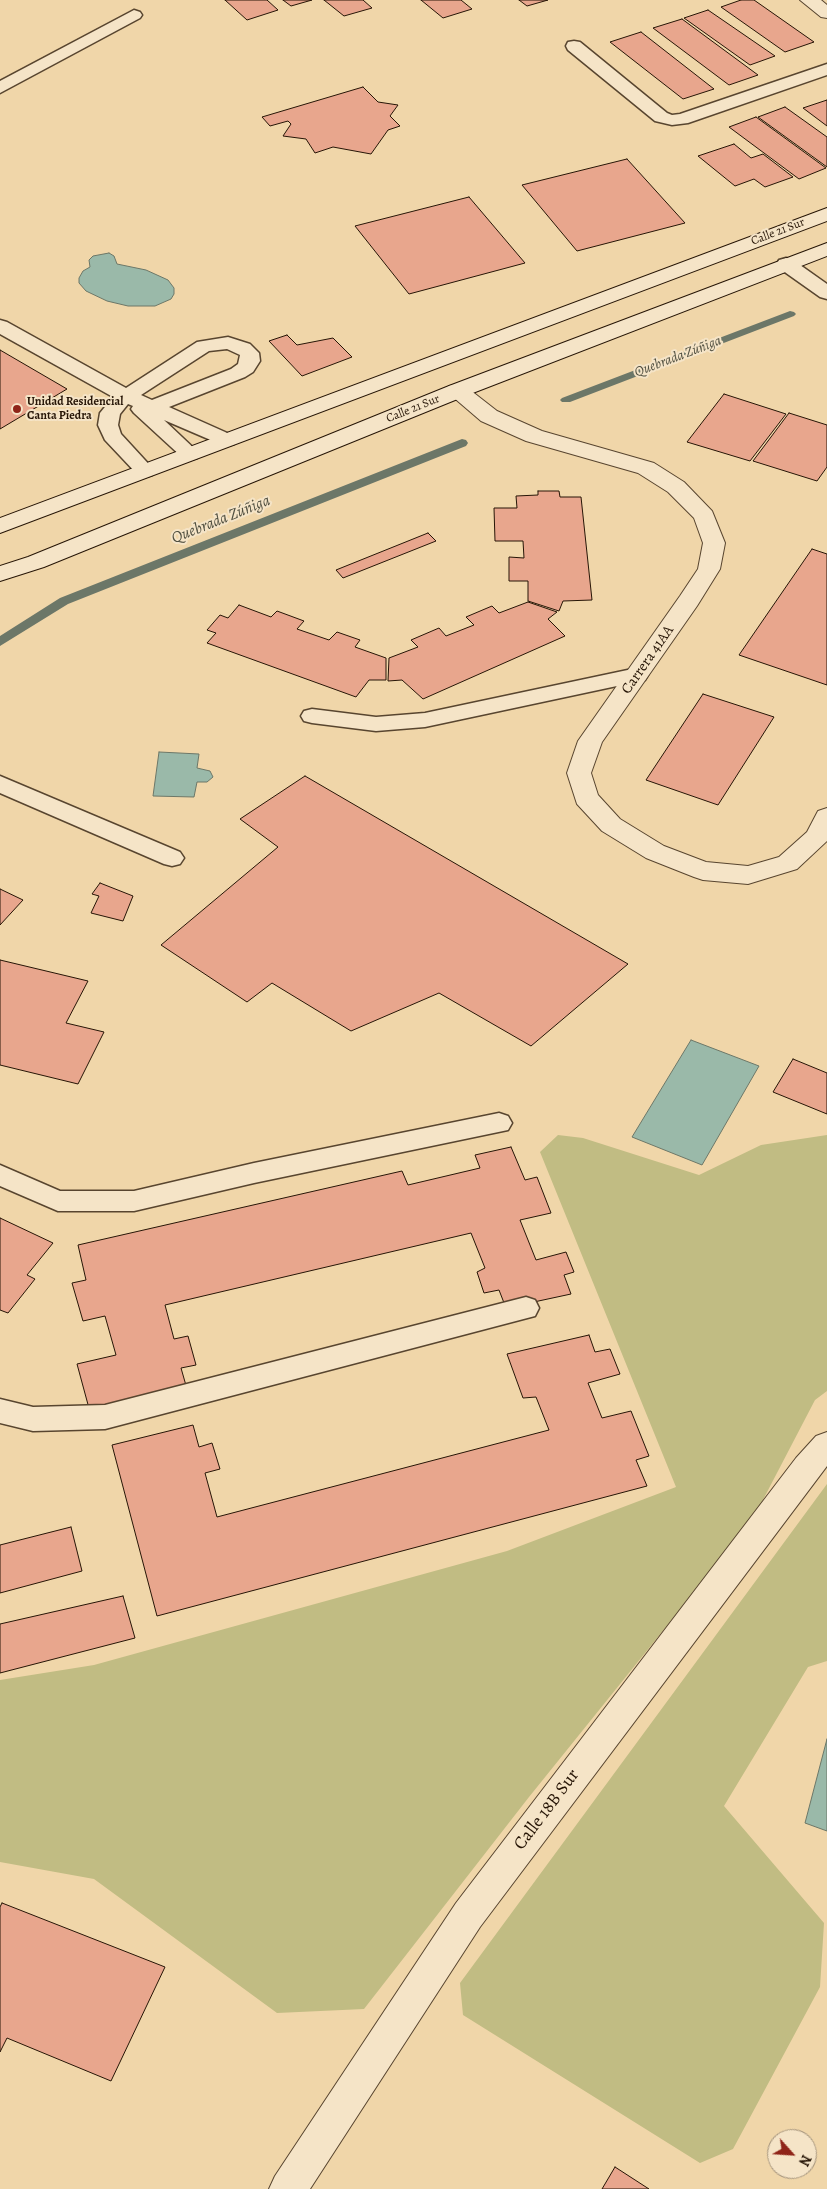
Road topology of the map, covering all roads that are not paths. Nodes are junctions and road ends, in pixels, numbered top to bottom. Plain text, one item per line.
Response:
1 (809, 0) edge
2 (827, 13) edge
3 (134, 15) dead end
4 (574, 46) dead end
5 (827, 69) edge
6 (0, 88) edge
7 (827, 214) edge
8 (827, 249) edge
9 (786, 264) junction
10 (827, 293) edge
11 (0, 326) edge
12 (457, 391) junction
13 (126, 396) junction
14 (152, 407) junction
15 (227, 440) junction
16 (190, 454) junction
17 (146, 471) junction
18 (0, 526) edge
19 (0, 574) edge
20 (637, 675) junction
21 (312, 716) dead end
22 (0, 784) edge
23 (827, 817) edge
24 (172, 858) dead end
25 (499, 1122) dead end
26 (0, 1175) edge
27 (526, 1308) dead end
28 (0, 1411) edge
29 (827, 1445) edge
30 (288, 2189) edge

1 - 2 street
3 - 6 lane
4 - 5 lane
7 - 15 street, Calle 21 Sur
8 - 9 street, Calle 21 Sur
9 - 10 lane
9 - 12 street, Calle 21 Sur
11 - 13 lane
12 - 19 street, Calle 21 Sur
12 - 20 street, Carrera 41AA
13 - 14 lane
13 - 14 lane
13 - 16 lane
13 - 17 lane
14 - 15 lane
15 - 16 street, Calle 21 Sur
16 - 17 street, Calle 21 Sur
17 - 18 street, Calle 21 Sur
20 - 21 lane
20 - 23 street, Carrera 41AA
22 - 24 lane
25 - 26 lane
27 - 28 lane
29 - 30 street, Calle 18B Sur

